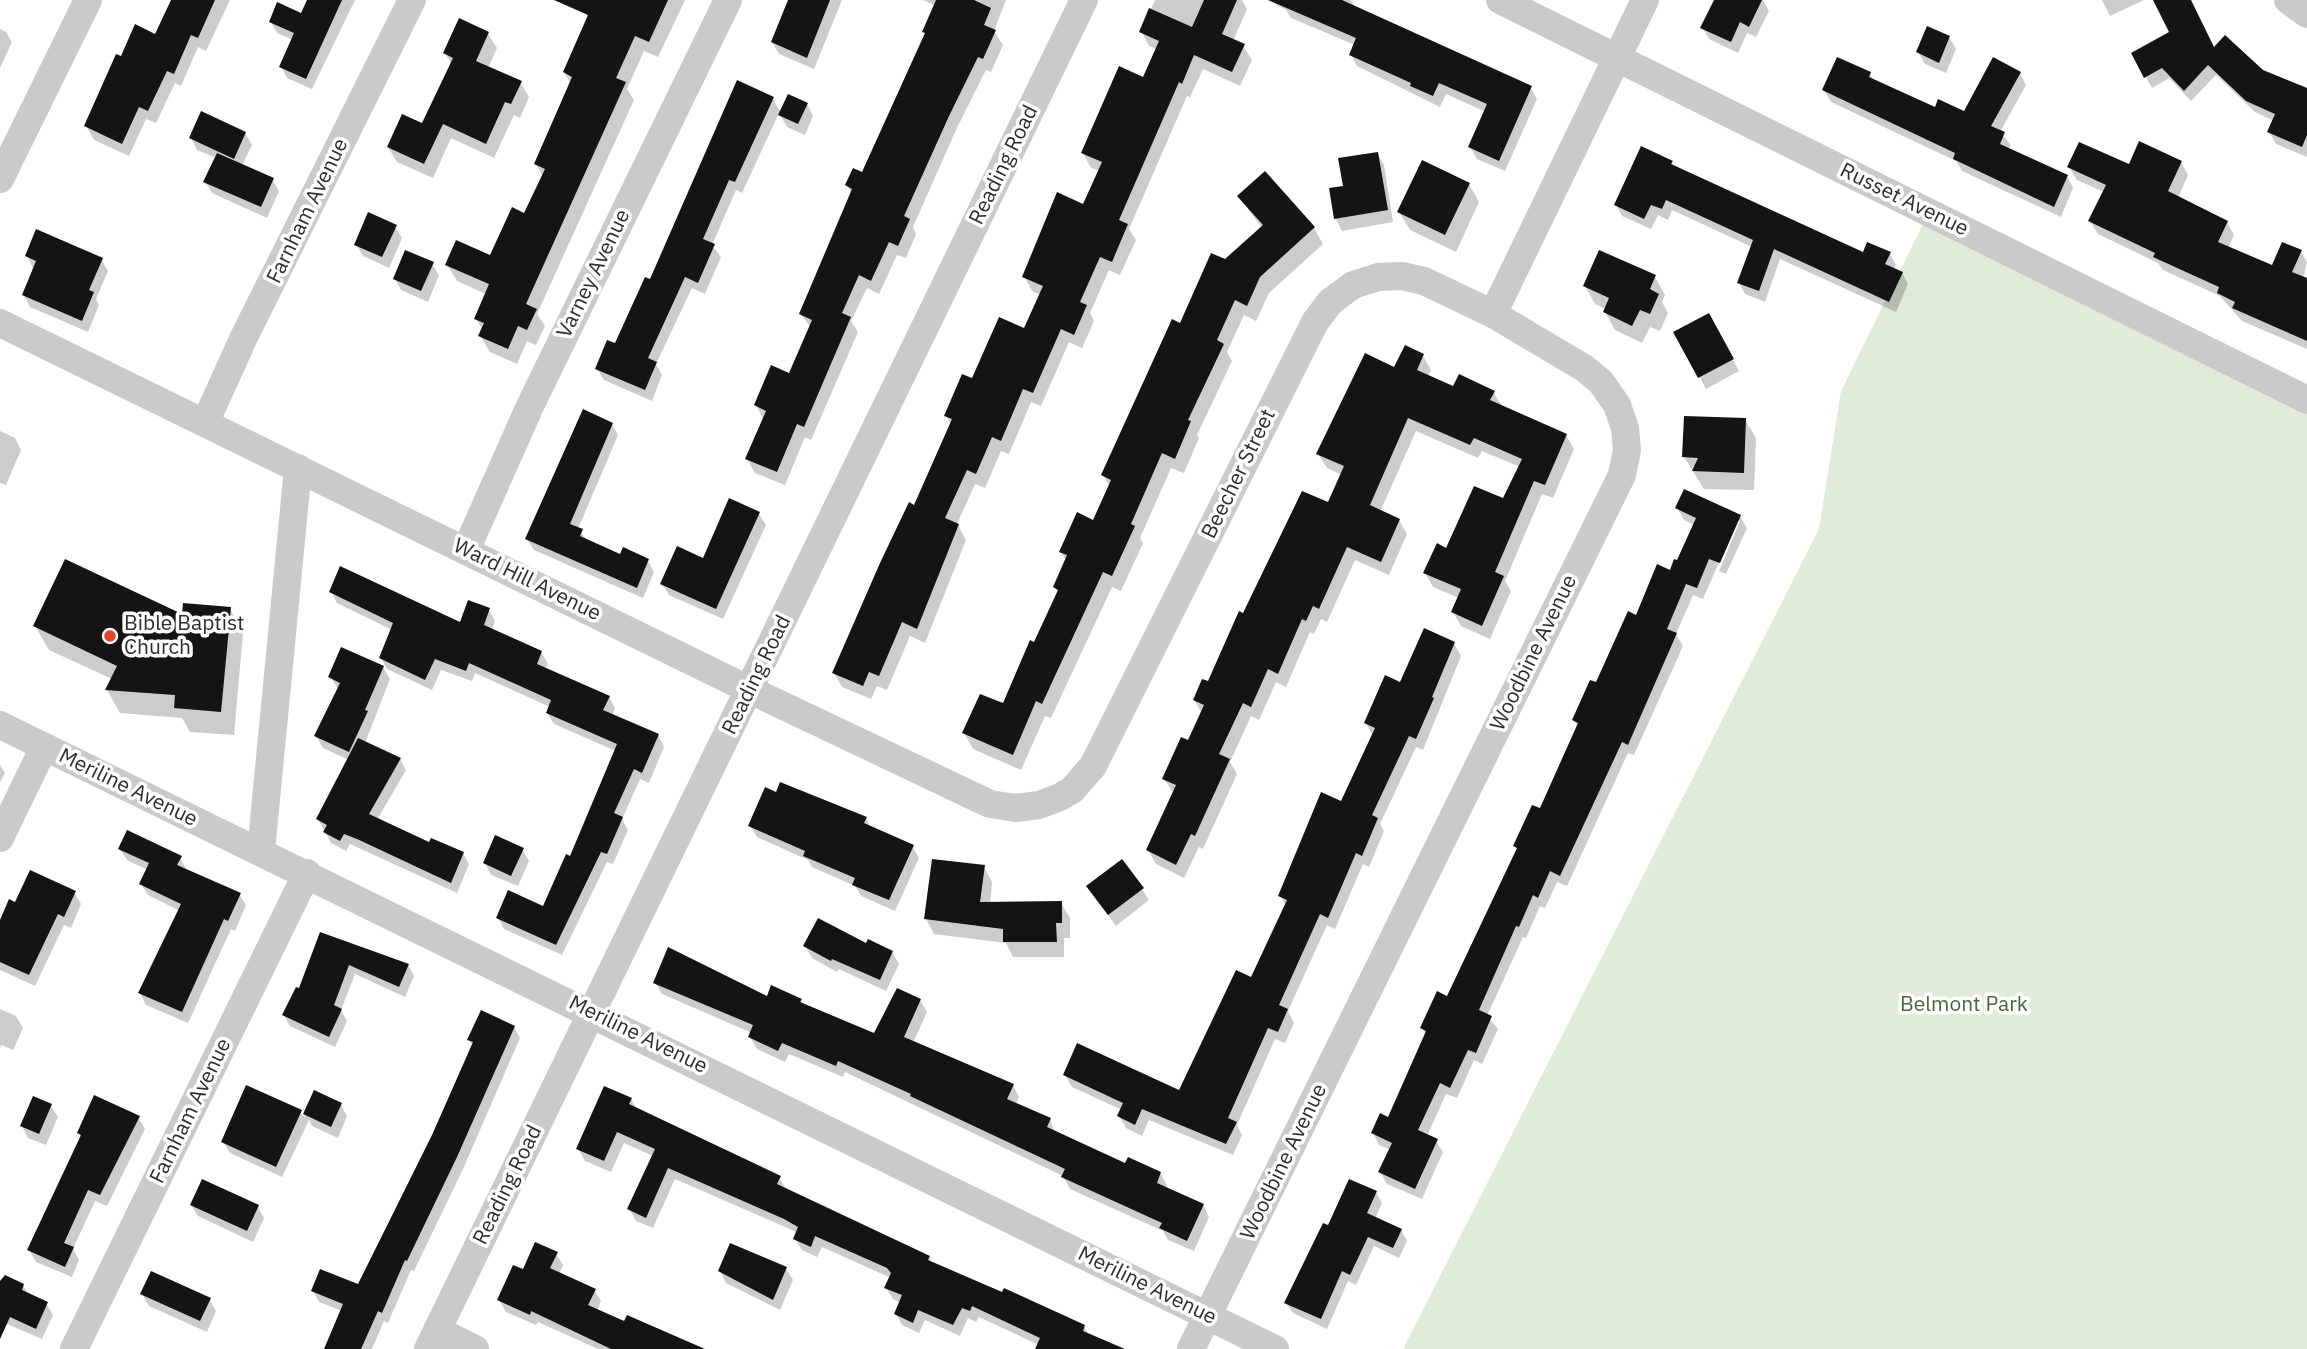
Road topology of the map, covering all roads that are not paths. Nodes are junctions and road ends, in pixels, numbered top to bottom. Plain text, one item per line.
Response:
1 (88, 0) edge
2 (412, 0) edge
3 (728, 0) edge
4 (1084, 0) edge
5 (1500, 0) edge
6 (1645, 0) edge
7 (2288, 0) edge
8 (2307, 14) edge
9 (1618, 59) junction
10 (0, 179) edge
11 (1493, 314) junction
12 (0, 324) edge
13 (2307, 400) edge
14 (205, 424) junction
15 (298, 468) junction
16 (466, 550) junction
17 (750, 690) junction
18 (0, 725) edge
19 (44, 747) junction
20 (1060, 797) joint
21 (0, 838) edge
22 (261, 851) junction
23 (307, 873) junction
24 (592, 1012) junction
25 (1208, 1317) junction
26 (432, 1340) edge
27 (74, 1349) edge
28 (475, 1349) edge
29 (1191, 1349) edge
30 (1275, 1349) edge

1 - 10 street
2 - 14 street, Farnham Avenue
3 - 16 street, Varney Avenue
4 - 17 street, Reading Road
5 - 9 street, Russet Avenue
6 - 9 street
7 - 8 street
9 - 11 street
9 - 13 street, Russet Avenue
11 - 20 street, Beecher Street
11 - 25 street, Woodbine Avenue
12 - 14 street, Ward Hill Avenue
14 - 15 street, Ward Hill Avenue
15 - 16 street, Ward Hill Avenue
15 - 22 street
16 - 17 street, Ward Hill Avenue
17 - 20 street, Ward Hill Avenue
17 - 24 street, Reading Road
18 - 19 street, Meriline Avenue
19 - 21 street
19 - 22 street, Meriline Avenue
22 - 23 street, Meriline Avenue
23 - 24 street, Meriline Avenue
23 - 27 street, Farnham Avenue
24 - 25 street, Meriline Avenue
24 - 26 street, Reading Road
25 - 29 street, Woodbine Avenue
25 - 30 street, Meriline Avenue
26 - 28 street

